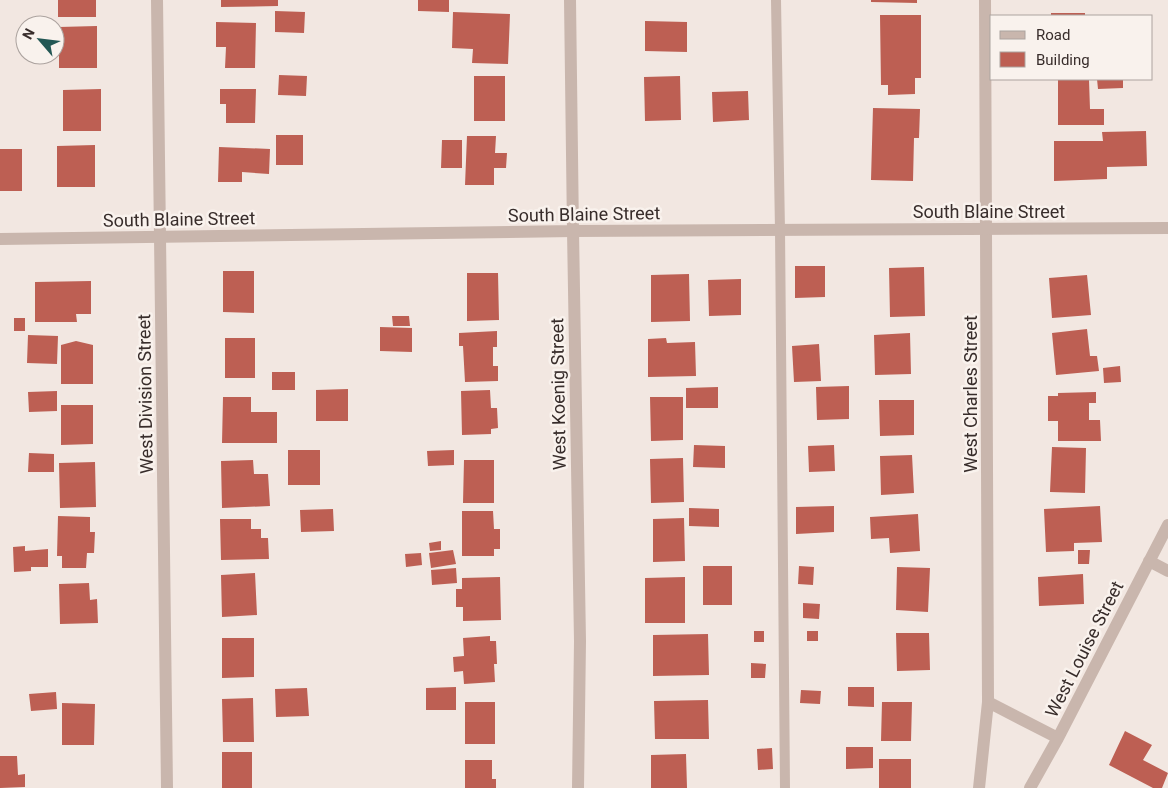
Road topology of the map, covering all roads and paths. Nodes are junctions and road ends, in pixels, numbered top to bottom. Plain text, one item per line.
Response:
1 (157, 0) edge
2 (570, 0) edge
3 (776, 0) edge
4 (986, 0) edge
5 (1168, 228) edge
6 (987, 229) junction
7 (780, 230) junction
8 (573, 231) junction
9 (161, 237) junction
10 (0, 239) edge
11 (1168, 525) edge
12 (1149, 561) junction
13 (1168, 571) edge
14 (988, 702) junction
15 (1058, 738) junction
16 (167, 788) edge
17 (578, 788) edge
18 (785, 788) edge
19 (979, 788) edge
20 (1030, 788) edge

1 - 9 street, West Division Street
2 - 8 street, West Koenig Street
3 - 7 lane
4 - 6 street, West Charles Street
5 - 6 street, South Blaine Street
6 - 7 street, South Blaine Street
6 - 14 street, West Charles Street
7 - 8 street, South Blaine Street
7 - 18 lane
8 - 9 street, South Blaine Street
8 - 17 street, West Koenig Street
9 - 10 street, South Blaine Street
9 - 16 street, West Division Street
11 - 12 street, West Louise Street
12 - 13 street
12 - 15 street, West Louise Street
14 - 15 street
14 - 19 street, West Charles Street
15 - 20 street, West Louise Street

